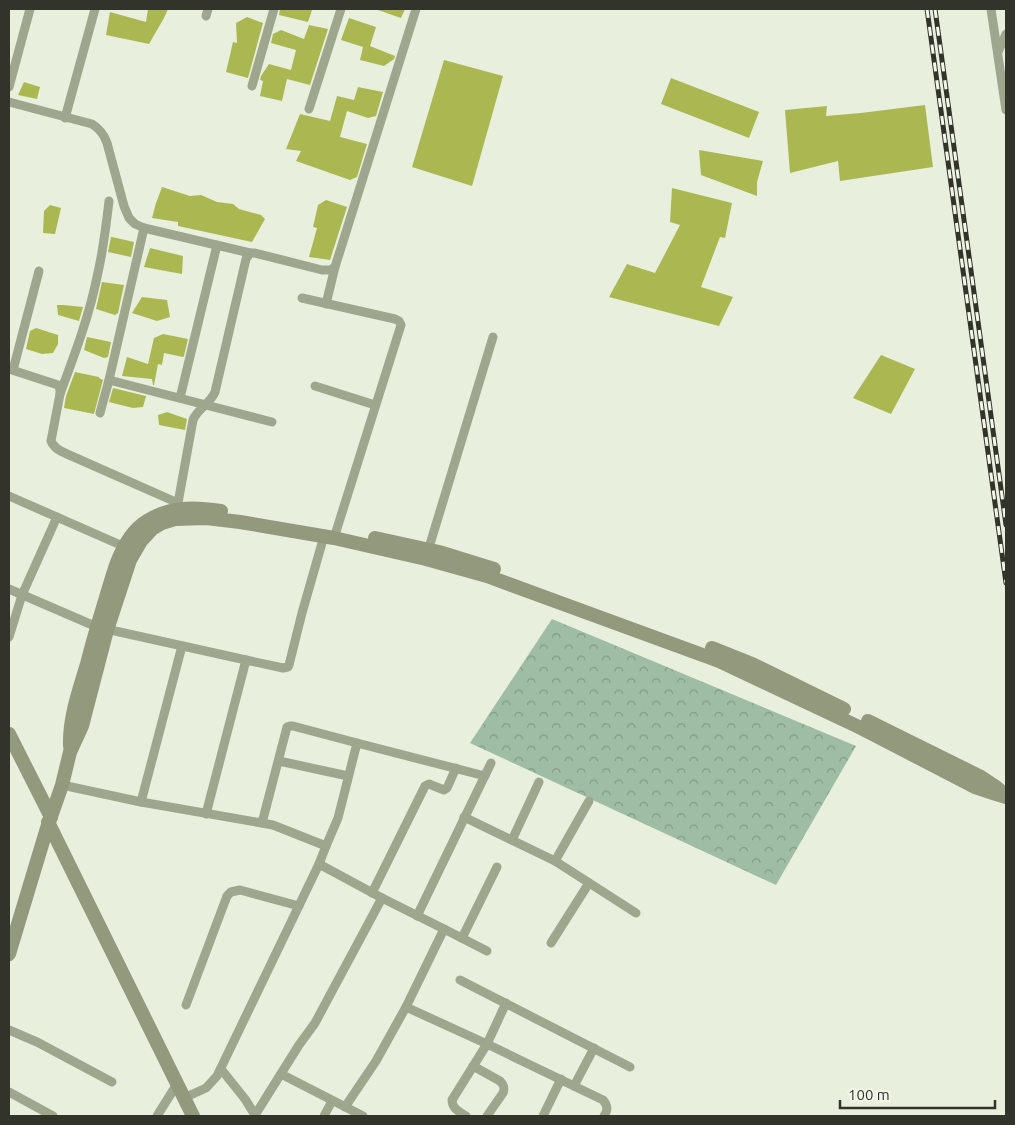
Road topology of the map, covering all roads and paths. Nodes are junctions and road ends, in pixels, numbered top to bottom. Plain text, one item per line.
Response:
1 (30, 9) edge
2 (95, 9) edge
3 (274, 9) edge
4 (341, 9) edge
5 (416, 9) edge
6 (991, 9) edge
7 (1006, 34) edge
8 (998, 53) junction
9 (1003, 66) edge
10 (9, 86) edge
11 (252, 86) dead end
12 (1005, 90) edge
13 (9, 102) edge
14 (309, 109) dead end
15 (1006, 110) edge
16 (65, 118) junction
17 (109, 201) dead end
18 (144, 228) junction
19 (217, 245) junction
20 (250, 253) junction
21 (335, 267) junction
22 (39, 271) dead end
23 (302, 298) dead end
24 (326, 304) junction
25 (493, 337) dead end
26 (11, 370) edge
27 (108, 380) junction
28 (315, 386) dead end
29 (60, 394) junction
30 (180, 398) junction
31 (204, 405) junction
32 (375, 405) junction
33 (100, 413) dead end
34 (272, 422) dead end
35 (9, 496) edge
36 (177, 510) junction
37 (57, 517) junction
38 (331, 535) junction
39 (125, 547) junction
40 (427, 554) junction
41 (9, 589) edge
42 (22, 595) junction
43 (102, 629) junction
44 (9, 637) edge
45 (182, 646) junction
46 (246, 660) junction
47 (9, 734) edge
48 (357, 743) junction
49 (9, 755) edge
50 (278, 761) junction
51 (491, 763) dead end
52 (456, 768) junction
53 (348, 776) junction
54 (485, 776) junction
55 (540, 782) dead end
56 (62, 786) junction
57 (1006, 796) edge
58 (590, 801) dead end
59 (141, 802) junction
60 (206, 814) junction
61 (464, 817) junction
62 (48, 822) junction
63 (262, 823) junction
64 (512, 840) junction
65 (326, 846) junction
66 (555, 861) junction
67 (319, 864) junction
68 (498, 867) dead end
69 (589, 883) junction
70 (372, 894) junction
71 (382, 898) junction
72 (299, 906) junction
73 (636, 913) dead end
74 (417, 916) junction
75 (444, 929) junction
76 (462, 938) junction
77 (551, 943) dead end
78 (487, 951) dead end
79 (9, 954) edge
80 (460, 980) dead end
81 (506, 1003) junction
82 (186, 1005) dead end
83 (406, 1007) junction
84 (9, 1030) edge
85 (487, 1044) junction
86 (594, 1048) junction
87 (473, 1066) junction
88 (630, 1067) dead end
89 (221, 1069) junction
90 (281, 1074) junction
91 (561, 1079) junction
92 (112, 1082) dead end
93 (177, 1084) junction
94 (574, 1086) junction
95 (9, 1092) edge
96 (184, 1098) junction
97 (332, 1102) junction
98 (345, 1106) junction
99 (192, 1115) edge
100 (256, 1115) edge
101 (53, 1116) edge
102 (157, 1116) edge
103 (324, 1116) edge
104 (363, 1116) edge
105 (466, 1116) edge
106 (487, 1116) edge
107 (543, 1116) edge
108 (604, 1116) edge

1 - 10 street
2 - 16 street
3 - 11 street
4 - 14 street
5 - 21 street
6 - 8 street
7 - 8 street
8 - 9 street
9 - 12 street
12 - 15 street
13 - 16 street
16 - 18 street
17 - 29 street
18 - 19 street
18 - 27 street
19 - 20 street
19 - 30 street
20 - 21 street
20 - 31 street
21 - 24 street
22 - 26 street
23 - 24 street
24 - 32 street
25 - 40 street
26 - 29 street
27 - 30 street
27 - 33 street
28 - 32 street
29 - 36 street
30 - 31 street
31 - 34 street
31 - 36 street
32 - 38 street
35 - 37 street
36 - 38 main road
36 - 39 main road
36 - 43 main road
37 - 39 street
37 - 42 street
38 - 40 main road
38 - 46 street
39 - 43 main road
40 - 57 main road
41 - 42 street
42 - 43 street
42 - 44 street
43 - 45 street
43 - 56 main road
45 - 46 street
45 - 59 street
46 - 60 street
47 - 62 main road
48 - 50 street
48 - 52 street
48 - 53 street
49 - 62 main road
50 - 53 street
50 - 63 street
51 - 54 street
52 - 54 street
52 - 70 street
53 - 65 street
54 - 61 street
55 - 64 street
56 - 59 street
56 - 62 main road
58 - 66 street
59 - 60 street
60 - 63 street
61 - 64 street
61 - 74 street
62 - 79 main road
62 - 93 main road
63 - 65 street
64 - 66 street
65 - 67 street
66 - 69 street
67 - 70 street
67 - 72 street
68 - 76 street
69 - 73 street
69 - 77 street
70 - 71 street
71 - 74 street
71 - 90 street
72 - 82 street
72 - 89 street
74 - 75 street
75 - 76 street
75 - 83 street
76 - 78 street
80 - 81 street
81 - 85 street
81 - 86 street
83 - 85 street
83 - 98 street
84 - 92 street
85 - 87 street
85 - 91 street
86 - 88 street
86 - 94 street
87 - 105 street
87 - 106 street
89 - 96 street
89 - 100 street
90 - 97 street
90 - 100 street
91 - 94 street
91 - 107 street
93 - 96 main road
93 - 102 street
94 - 108 street
95 - 101 street
96 - 99 main road
97 - 98 street
97 - 103 street
98 - 104 street

